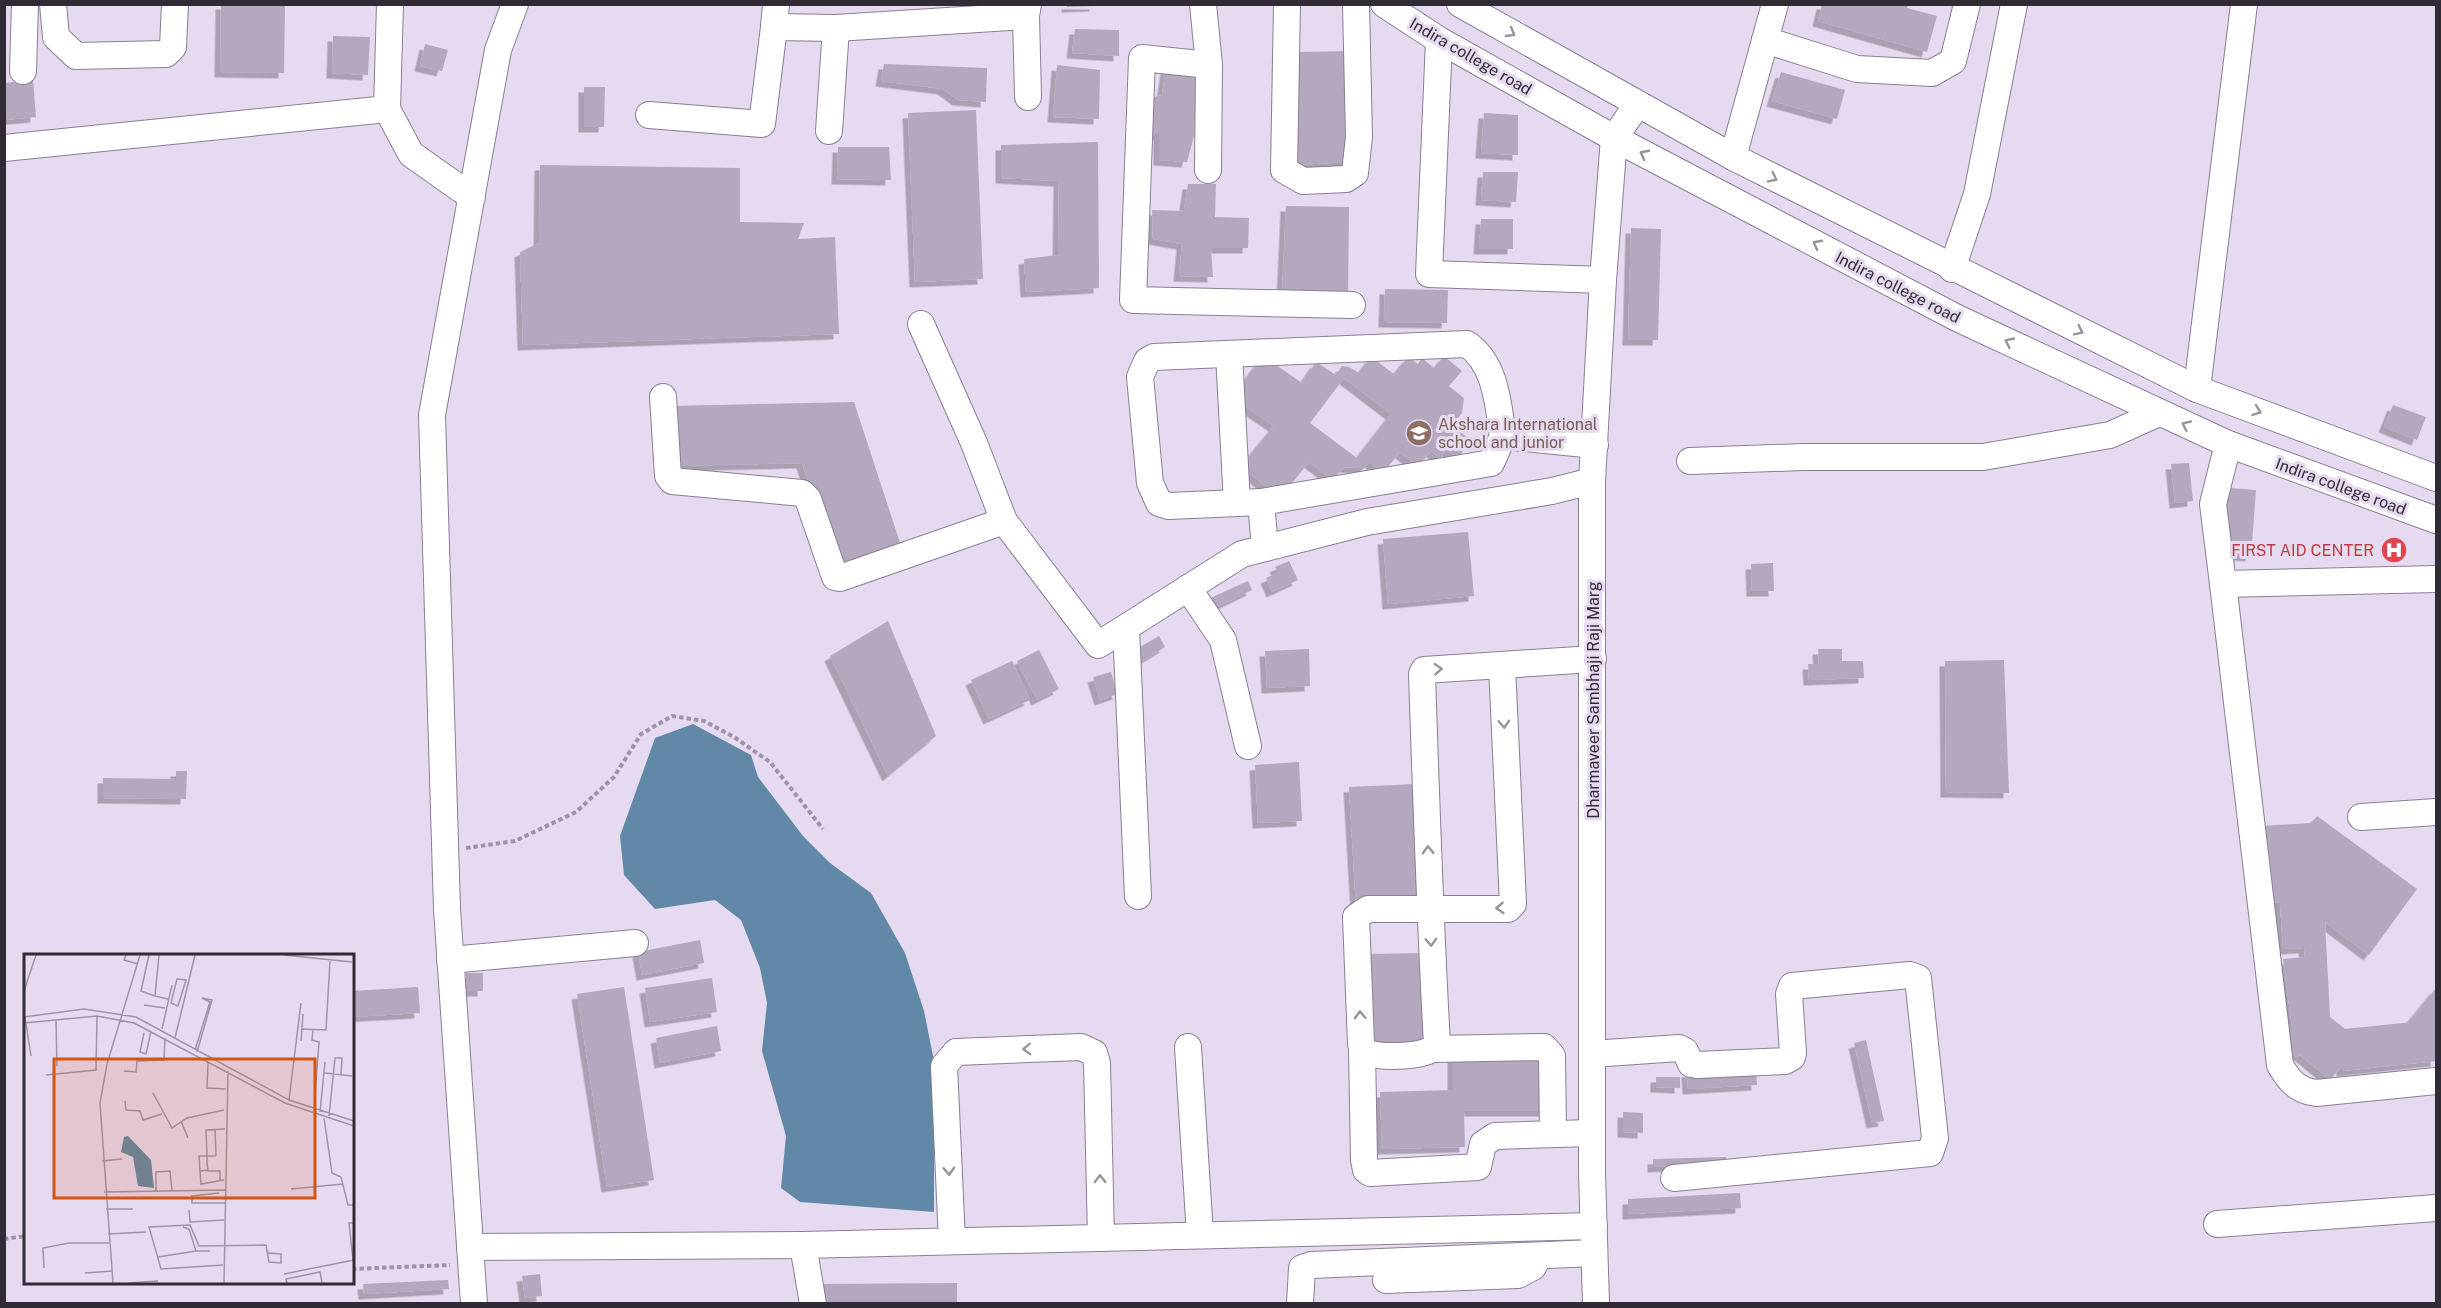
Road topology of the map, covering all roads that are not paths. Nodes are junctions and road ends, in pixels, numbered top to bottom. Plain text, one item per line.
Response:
1 (25, 4) edge
2 (53, 4) edge
3 (175, 4) edge
4 (390, 4) edge
5 (515, 4) edge
6 (1203, 4) edge
7 (1287, 4) edge
8 (1356, 4) edge
9 (1384, 4) edge
10 (1460, 4) edge
11 (1775, 4) edge
12 (1967, 4) edge
13 (2014, 4) edge
14 (2244, 4) edge
15 (1027, 10) edge
16 (775, 16) edge
17 (836, 28) junction
18 (1439, 40) junction
19 (1765, 40) junction
20 (1209, 65) junction
21 (23, 70) dead end
22 (1028, 97) dead end
23 (1637, 105) junction
24 (387, 109) junction
25 (649, 115) dead end
26 (829, 131) dead end
27 (1614, 138) junction
28 (4, 148) edge
29 (1733, 157) junction
30 (1208, 170) dead end
31 (472, 197) junction
32 (1952, 269) junction
33 (1603, 280) junction
34 (1352, 305) dead end
35 (921, 324) dead end
36 (1229, 354) junction
37 (2196, 389) junction
38 (663, 397) dead end
39 (2159, 413) junction
40 (1503, 436) junction
41 (2228, 444) junction
42 (1595, 445) junction
43 (1690, 462) dead end
44 (2436, 472) edge
45 (1592, 481) junction
46 (1249, 502) junction
47 (2436, 520) edge
48 (1004, 521) junction
49 (1265, 548) junction
50 (2436, 579) edge
51 (2223, 584) junction
52 (1188, 588) junction
53 (1126, 628) junction
54 (1593, 659) junction
55 (1502, 666) junction
56 (1248, 746) dead end
57 (2436, 812) edge
58 (2361, 817) dead end
59 (1138, 896) dead end
60 (1430, 909) junction
61 (634, 943) dead end
62 (450, 960) junction
63 (1188, 1047) dead end
64 (1434, 1049) junction
65 (1362, 1050) junction
66 (1592, 1054) junction
67 (2436, 1081) edge
68 (1592, 1133) junction
69 (1553, 1134) junction
70 (1674, 1178) dead end
71 (2436, 1208) edge
72 (2217, 1224) dead end
73 (1594, 1226) junction
74 (1200, 1235) junction
75 (1101, 1238) junction
76 (952, 1241) junction
77 (803, 1245) junction
78 (1594, 1253) junction
79 (471, 1256) junction
80 (1300, 1293) edge
81 (474, 1304) edge
82 (813, 1304) edge
83 (1285, 1304) edge
84 (1596, 1304) edge

1 - 21 street
2 - 3 street
4 - 24 street
5 - 31 street
6 - 20 street
7 - 8 street
9 - 18 street, Indira college road
10 -> 23 street
11 - 19 street
12 - 19 street
13 - 32 street
14 - 37 street
15 - 17 street
15 - 22 street
16 - 17 street
16 - 25 street
17 - 26 street
18 - 27 street, Indira college road
18 - 33 street
19 - 29 street
20 - 30 street
20 - 34 street
23 - 27 street
23 - 29 street
24 - 28 street
24 - 31 street
27 - 33 street, Dharmaveer Sambhaji Raji Marg
39 -> 27 street, Indira college road
29 -> 32 street
31 - 62 street
32 -> 37 street
33 - 42 street, Dharmaveer Sambhaji Raji Marg
35 - 48 street
36 - 40 street
36 - 46 street
36 - 46 street
37 -> 44 street
38 - 48 street
41 -> 39 street, Indira college road
39 - 43 street
40 - 42 street
40 - 46 street
41 - 47 street, Indira college road
41 - 51 street
42 - 45 street, Dharmaveer Sambhaji Raji Marg
45 - 49 street
45 - 54 street, Dharmaveer Sambhaji Raji Marg
46 - 49 street
48 - 53 street
49 - 52 street
50 - 51 street
51 - 67 street
52 - 53 street
52 - 56 street
53 - 59 street
54 - 55 street
54 - 66 street, Dharmaveer Sambhaji Raji Marg
60 -> 55 street
55 -> 60 street
57 - 58 street
60 -> 64 street
65 -> 60 street
61 - 62 street
62 - 79 street
63 - 74 street
64 - 65 street
64 - 69 street
65 - 69 street
66 - 68 street, Dharmaveer Sambhaji Raji Marg
66 - 70 street
68 - 69 street
68 - 73 street, Dharmaveer Sambhaji Raji Marg
71 - 72 street
73 - 74 street
73 - 78 street, Dharmaveer Sambhaji Raji Marg
74 - 75 street
75 - 76 street
75 -> 76 street
76 - 77 street
77 - 79 street
77 - 82 street
78 - 80 street
78 - 84 street, Dharmaveer Sambhaji Raji Marg
79 - 81 street
80 - 83 street

